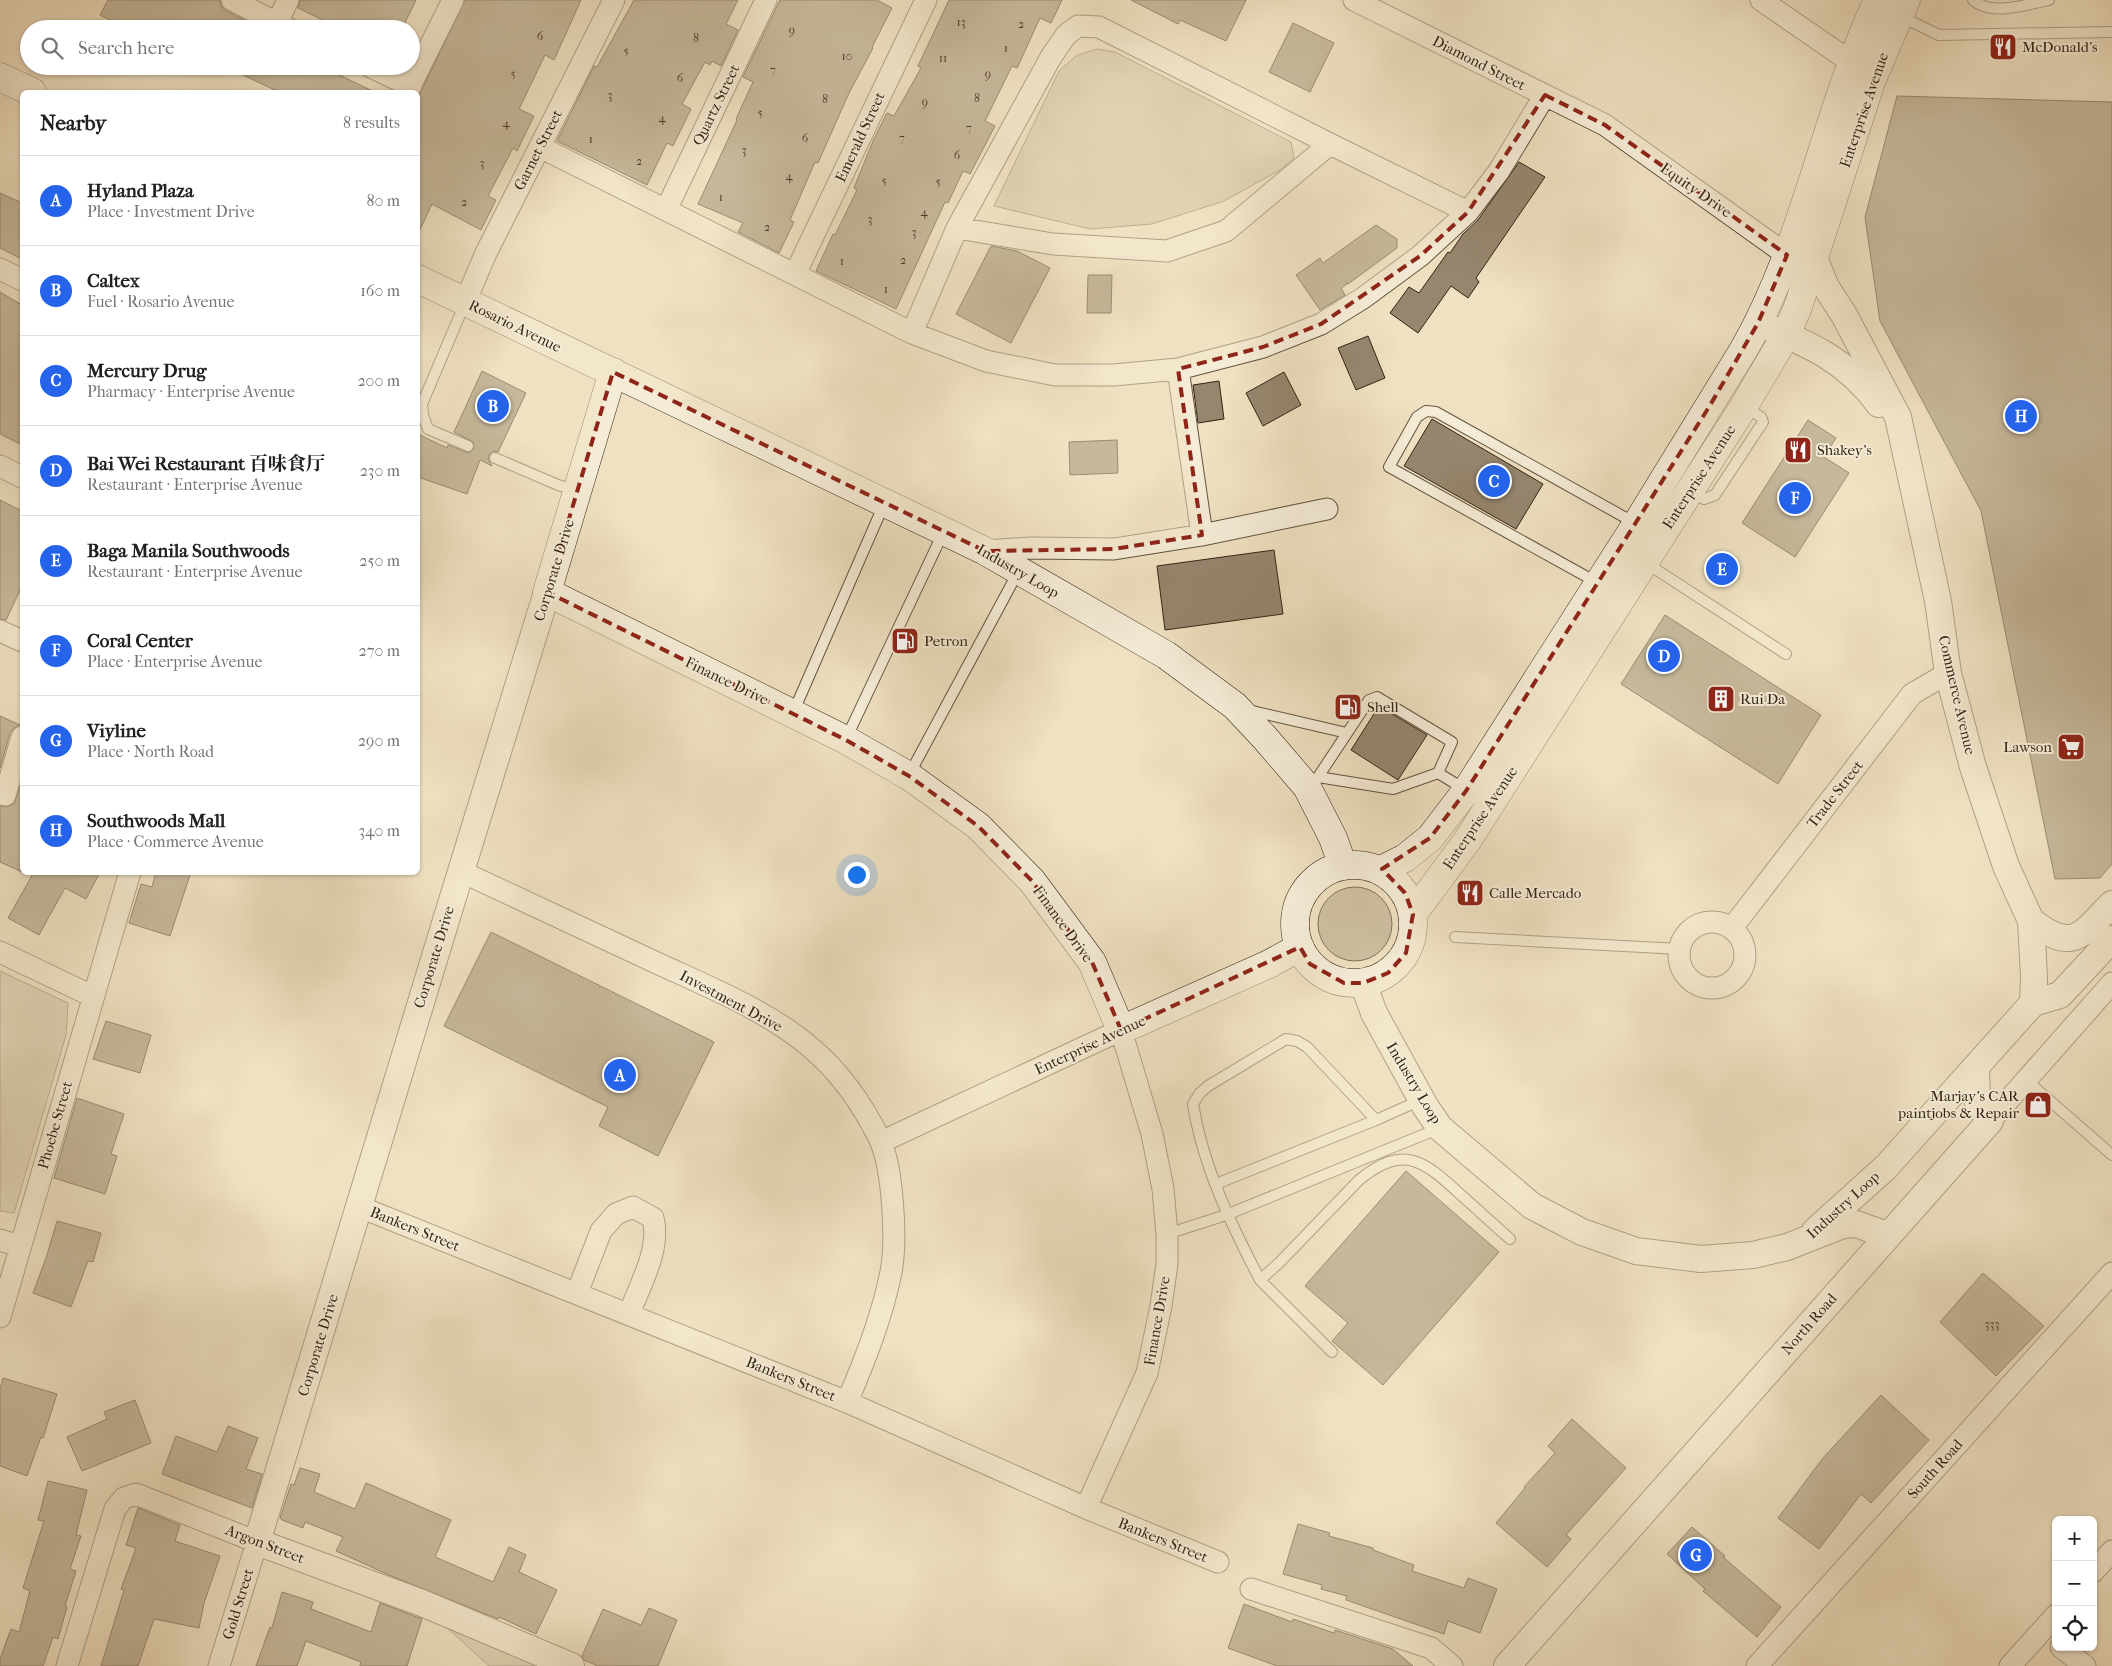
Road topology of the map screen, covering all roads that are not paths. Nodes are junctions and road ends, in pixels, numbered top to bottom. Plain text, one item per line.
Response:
1 (232, 0) edge
2 (288, 0) edge
3 (453, 0) edge
4 (614, 0) edge
5 (766, 0) edge
6 (926, 0) edge
7 (1354, 0) edge
8 (1761, 0) edge
9 (1973, 0) edge
10 (2049, 0) edge
11 (1894, 5) edge
12 (271, 20) edge
13 (284, 20) edge
14 (2112, 32) edge
15 (1851, 62) junction
16 (420, 67) edge
17 (384, 75) edge
18 (416, 75) edge
19 (0, 77) edge
20 (409, 89) edge
21 (28, 90) edge
22 (1545, 96) junction
23 (1605, 125) joint
24 (1330, 144) junction
25 (540, 147) junction
26 (666, 210) junction
27 (1468, 212) junction
28 (957, 228) junction
29 (1787, 255) junction
30 (1815, 260) junction
31 (0, 269) edge
32 (795, 274) junction
33 (20, 279) edge
34 (420, 280) edge
35 (465, 302) junction
36 (1758, 323) junction
37 (912, 333) junction
38 (1786, 335) junction
39 (1178, 369) junction
40 (613, 372) junction
41 (1902, 432) junction
42 (468, 446) dead end
43 (496, 458) dead end
44 (0, 466) edge
45 (20, 476) edge
46 (579, 490) junction
47 (885, 503) junction
48 (1327, 508) dead end
49 (1637, 523) junction
50 (944, 531) junction
51 (1202, 535) junction
52 (985, 551) junction
53 (1645, 562) junction
54 (1019, 571) junction
55 (1599, 583) junction
56 (547, 592) junction
57 (0, 631) edge
58 (20, 640) edge
59 (1786, 654) dead end
60 (1948, 673) junction
61 (1234, 706) junction
62 (792, 713) junction
63 (1347, 733) junction
64 (846, 740) junction
65 (20, 746) edge
66 (1438, 774) junction
67 (908, 776) junction
68 (1313, 782) junction
69 (1466, 791) junction
70 (9, 797) edge
71 (1343, 866) junction
72 (1381, 870) junction
73 (460, 872) junction
74 (129, 875) edge
75 (2112, 904) edge
76 (1413, 914) junction
77 (2031, 921) junction
78 (1732, 928) junction
79 (1455, 937) dead end
80 (2112, 939) edge
81 (1300, 948) junction
82 (1680, 949) junction
83 (0, 952) edge
84 (1363, 983) junction
85 (2112, 983) edge
86 (92, 996) junction
87 (2033, 1003) junction
88 (1121, 1030) junction
89 (1976, 1067) junction
90 (2025, 1079) junction
91 (1421, 1100) junction
92 (1376, 1120) junction
93 (1990, 1121) junction
94 (1440, 1128) junction
95 (881, 1142) junction
96 (2112, 1155) edge
97 (1216, 1184) junction
98 (360, 1207) junction
99 (1226, 1215) junction
100 (1167, 1234) junction
101 (1887, 1235) junction
102 (1510, 1239) dead end
103 (0, 1240) edge
104 (1805, 1240) junction
105 (20, 1246) junction
106 (2112, 1273) edge
107 (1260, 1280) junction
108 (577, 1294) junction
109 (629, 1314) junction
110 (0, 1317) edge
111 (1332, 1352) dead end
112 (847, 1402) junction
113 (1086, 1508) junction
114 (257, 1542) junction
115 (2112, 1550) edge
116 (1218, 1562) dead end
117 (2097, 1567) edge
118 (1250, 1589) dead end
119 (2052, 1626) edge
120 (2048, 1638) edge
121 (2066, 1651) edge
122 (67, 1666) edge
123 (219, 1666) edge
124 (571, 1666) edge
125 (1452, 1666) edge
126 (1507, 1666) edge
127 (1757, 1666) edge
128 (2010, 1666) edge
129 (2085, 1666) edge

1 - 12 street
2 - 13 street
3 - 16 street
4 - 25 street, Garnet Street
5 - 26 street, Quartz Street
6 - 32 street, Emerald Street
7 - 22 street, Diamond Street
8 - 15 street
9 - 10 lane
11 - 14 lane
11 - 15 main road, Enterprise Avenue
11 - 30 main road, Enterprise Avenue
15 - 29 main road, Enterprise Avenue
17 - 20 street
18 - 20 street
19 - 21 main road
22 - 23 street, Diamond Street
22 - 27 street
23 - 29 street, Equity Drive
24 - 27 street
24 - 28 street
24 - 28 street
25 - 26 street
25 - 35 street, Garnet Street
26 - 32 street
27 - 39 street
28 - 37 street
29 - 36 main road, Enterprise Avenue
30 - 38 main road, Enterprise Avenue
30 - 41 street, Commerce Avenue
31 - 33 street
32 - 37 street
34 - 35 main road, Rosario Avenue
35 - 40 main road, Rosario Avenue
35 - 42 lane
36 - 38 street, Commerce Avenue
36 - 49 main road, Enterprise Avenue
37 - 39 street
38 - 41 street, Commerce Avenue
38 - 53 main road, Enterprise Avenue
39 - 51 street
40 - 46 main road, Corporate Drive
40 - 47 main road, Industry Loop
41 - 60 street, Commerce Avenue
43 - 46 lane
44 - 45 street
46 - 56 main road, Corporate Drive
47 - 50 main road, Industry Loop
47 - 62 lane
48 - 51 street
49 - 55 main road, Enterprise Avenue
49 - 55 lane
50 - 52 main road, Industry Loop
50 - 64 lane
51 - 52 street
52 - 54 main road, Industry Loop
53 - 59 lane
53 - 76 main road, Enterprise Avenue
54 - 61 main road, Industry Loop
54 - 67 lane
55 - 69 main road, Enterprise Avenue
56 - 62 main road, Finance Drive
56 - 73 street, Corporate Drive
57 - 58 street
60 - 77 street, Commerce Avenue
60 - 78 street, Trade Street
61 - 63 lane
61 - 68 main road, Industry Loop
62 - 64 main road, Finance Drive
63 - 66 lane
63 - 68 lane
64 - 67 main road, Finance Drive
65 - 70 street
66 - 68 lane
66 - 69 lane
67 - 88 main road, Finance Drive
68 - 71 main road, Industry Loop
69 - 72 main road, Enterprise Avenue
71 - 72 main road
71 - 81 main road
72 - 76 main road
73 - 95 street, Investment Drive
73 - 98 street, Corporate Drive
74 - 86 street, Phoebe Street
75 - 77 street
76 - 84 main road
77 - 87 street, Commerce Avenue
78 - 82 street
78 - 82 street
79 - 82 lane
80 - 87 street
81 - 84 main road
81 - 88 main road, Enterprise Avenue
83 - 86 street
84 - 91 street, Industry Loop
85 - 90 street, North Road
86 - 105 street, Phoebe Street
87 - 89 street, Industry Loop
88 - 95 street, Enterprise Avenue
88 - 100 street, Finance Drive
89 - 93 street
89 - 104 street, Industry Loop
90 - 93 street, North Road
90 - 96 lane
91 - 92 lane
91 - 94 street, Industry Loop
92 - 97 lane
92 - 97 lane
93 - 101 street, North Road
94 - 99 lane
94 - 104 street, Industry Loop
95 - 112 street, Investment Drive
97 - 99 lane
98 - 108 street, Bankers Street
98 - 114 street, Corporate Drive
99 - 100 lane
99 - 107 lane
100 - 113 street, Finance Drive
101 - 104 street
101 - 126 street, North Road
102 - 107 lane
103 - 105 street
105 - 110 street, Phoebe Street
106 - 127 street, South Road
107 - 111 lane
108 - 109 street, Bankers Street
108 - 109 street
109 - 112 street, Bankers Street
112 - 113 street, Bankers Street
113 - 116 street, Bankers Street
114 - 122 street, Argon Street
114 - 123 street, Gold Street
114 - 124 street, Argon Street
115 - 117 street
118 - 125 street
119 - 120 street
120 - 128 street
121 - 129 street

